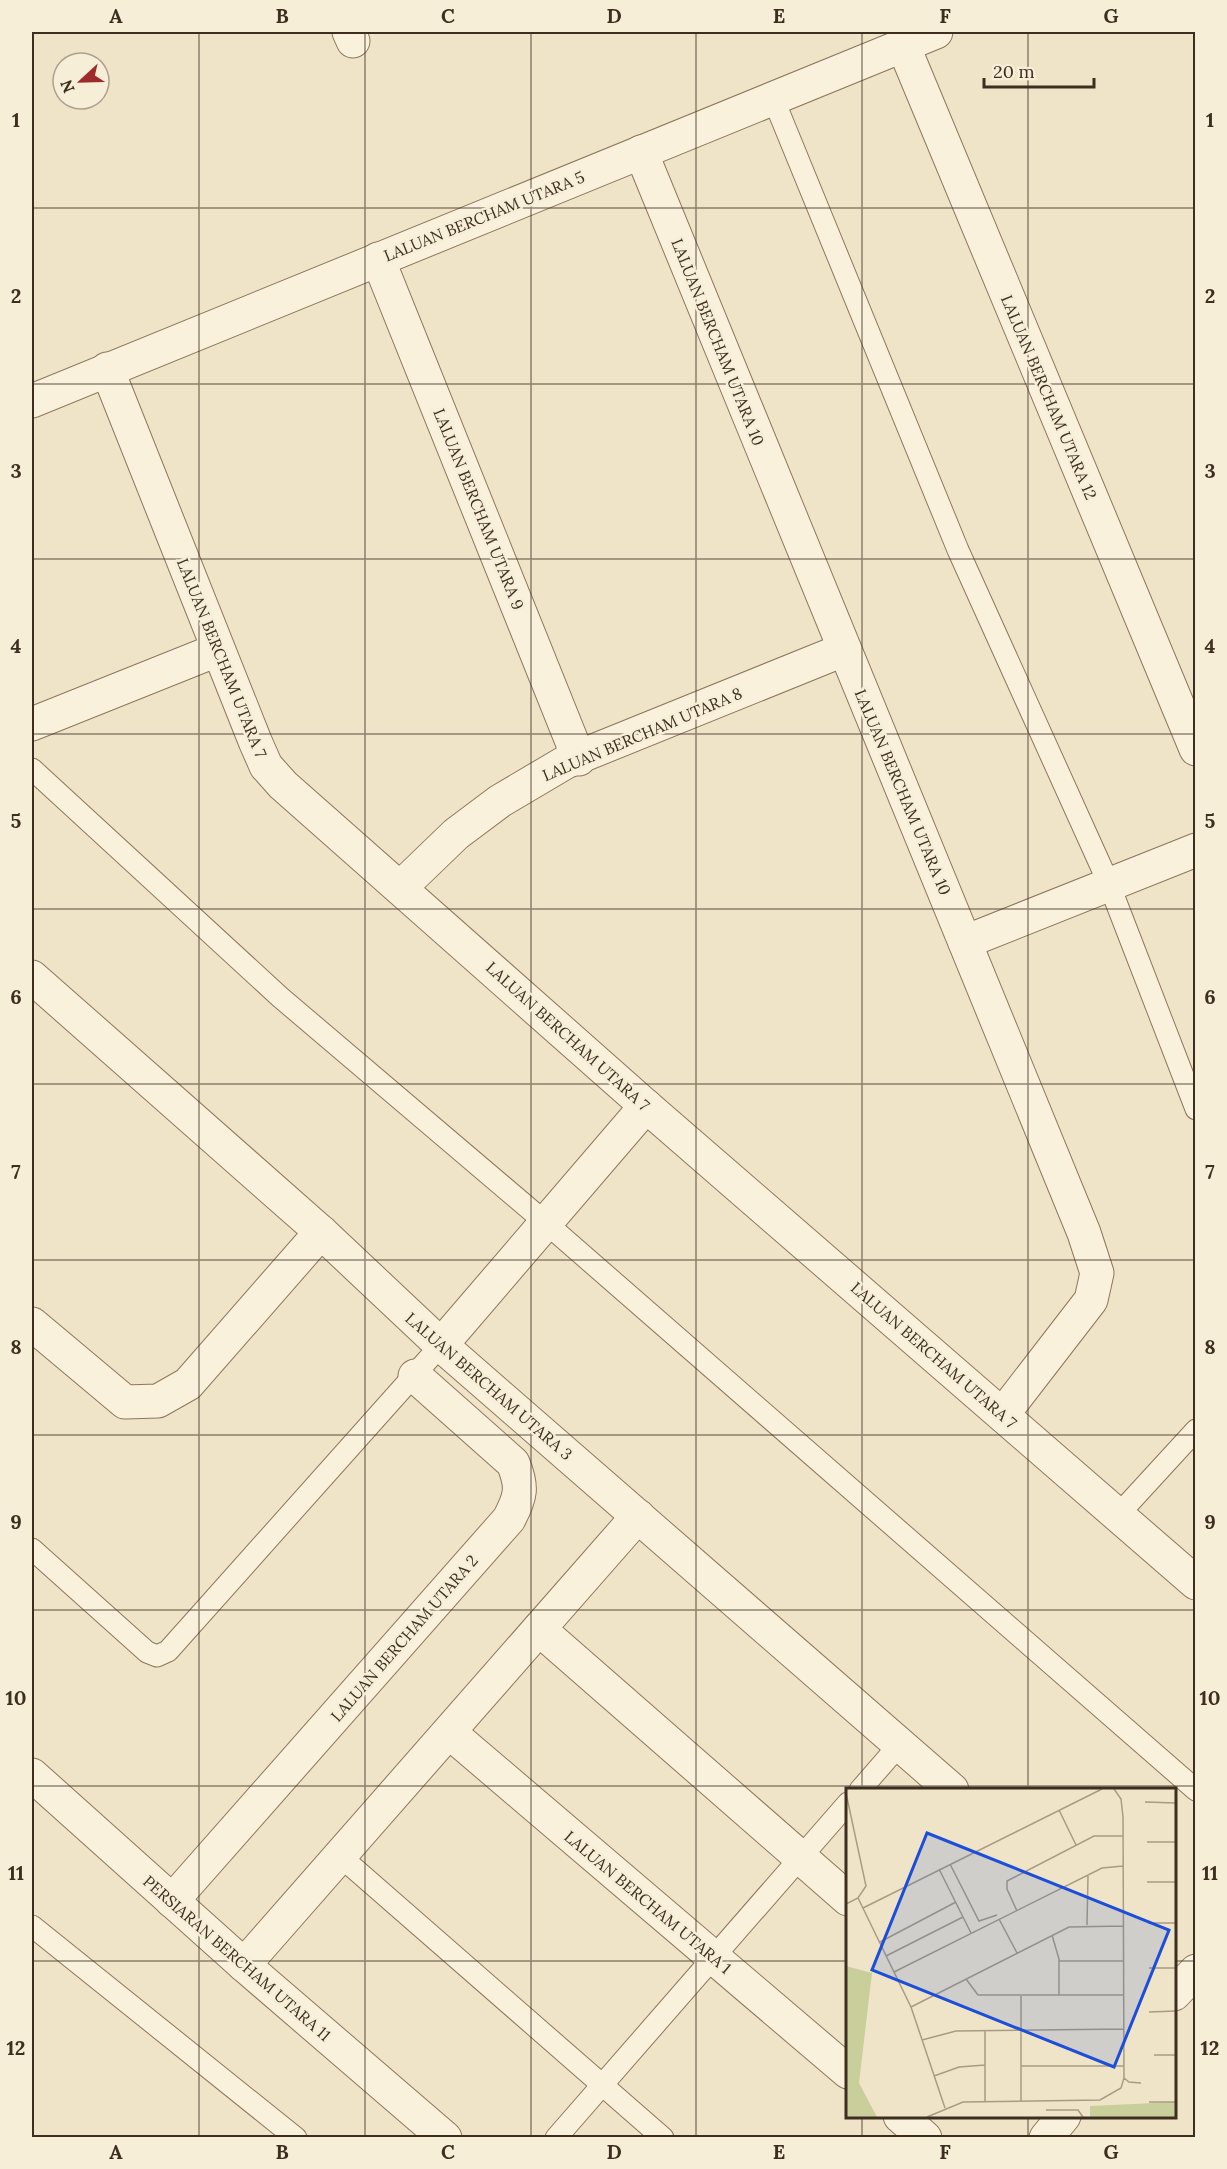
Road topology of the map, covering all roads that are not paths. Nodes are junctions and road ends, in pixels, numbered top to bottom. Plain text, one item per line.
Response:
1 (936, 32) edge
2 (903, 45) junction
3 (773, 98) junction
4 (641, 152) junction
5 (378, 259) junction
6 (107, 369) junction
7 (32, 401) edge
8 (217, 650) junction
9 (843, 650) junction
10 (32, 724) edge
11 (1196, 749) edge
12 (579, 759) junction
13 (32, 769) edge
14 (1196, 850) edge
15 (1109, 884) junction
16 (400, 888) junction
17 (965, 942) junction
18 (32, 977) edge
19 (646, 1106) junction
20 (1196, 1109) edge
21 (546, 1223) junction
22 (321, 1232) junction
23 (32, 1324) edge
24 (441, 1345) junction
25 (415, 1376) junction
26 (1003, 1414) junction
27 (1196, 1430) edge
28 (1118, 1515) junction
29 (638, 1516) junction
30 (32, 1549) edge
31 (1196, 1583) edge
32 (540, 1629) junction
33 (448, 1732) junction
34 (900, 1744) junction
35 (32, 1775) edge
36 (862, 1788) edge
37 (950, 1788) edge
38 (1196, 1790) edge
39 (846, 1805) edge
40 (340, 1856) junction
41 (800, 1858) junction
42 (846, 1897) edge
43 (172, 1901) junction
44 (32, 1926) edge
45 (714, 1958) junction
46 (244, 1965) junction
47 (846, 2070) edge
48 (604, 2084) junction
49 (902, 2118) edge
50 (1063, 2118) edge
51 (296, 2138) edge
52 (445, 2138) edge
53 (556, 2138) edge
54 (663, 2138) edge
55 (925, 2138) edge
56 (1046, 2138) edge

1 - 2 street, LALUAN BERCHAM UTARA 5
2 - 3 street, LALUAN BERCHAM UTARA 5
2 - 11 street, LALUAN BERCHAM UTARA 12
3 - 4 street, LALUAN BERCHAM UTARA 5
3 - 15 lane
4 - 5 street, LALUAN BERCHAM UTARA 5
4 - 9 street, LALUAN BERCHAM UTARA 10
5 - 6 street, LALUAN BERCHAM UTARA 5
5 - 12 street, LALUAN BERCHAM UTARA 9
6 - 7 street, LALUAN BERCHAM UTARA 5
6 - 8 street, LALUAN BERCHAM UTARA 7
8 - 10 street
8 - 16 street, LALUAN BERCHAM UTARA 7
9 - 12 street, LALUAN BERCHAM UTARA 8
9 - 17 street, LALUAN BERCHAM UTARA 10
12 - 16 street, LALUAN BERCHAM UTARA 8
13 - 21 lane
14 - 15 street
15 - 17 street
15 - 20 lane
16 - 19 street, LALUAN BERCHAM UTARA 7
17 - 26 street, LALUAN BERCHAM UTARA 10
18 - 22 street, LALUAN BERCHAM UTARA 3
19 - 21 street
19 - 26 street, LALUAN BERCHAM UTARA 7
21 - 24 street
21 - 38 lane
22 - 23 street
22 - 24 street, LALUAN BERCHAM UTARA 3
24 - 25 lane
24 - 29 street, LALUAN BERCHAM UTARA 3
25 - 30 lane
25 - 43 street, LALUAN BERCHAM UTARA 2
26 - 28 street, LALUAN BERCHAM UTARA 7
27 - 28 lane
28 - 31 street, LALUAN BERCHAM UTARA 7
29 - 32 street
29 - 34 street, LALUAN BERCHAM UTARA 3
32 - 33 street
32 - 41 street
33 - 40 street
33 - 45 street, LALUAN BERCHAM UTARA 1
34 - 36 lane
34 - 37 street, LALUAN BERCHAM UTARA 3
35 - 43 street, PERSIARAN BERCHAM UTARA 11
39 - 41 lane
40 - 46 street
40 - 48 lane
41 - 42 street
41 - 45 lane
43 - 46 street, PERSIARAN BERCHAM UTARA 11
44 - 51 lane
45 - 47 street, LALUAN BERCHAM UTARA 1
45 - 48 lane
46 - 52 street, PERSIARAN BERCHAM UTARA 11
48 - 53 lane
48 - 54 lane
49 - 55 street
50 - 56 street

